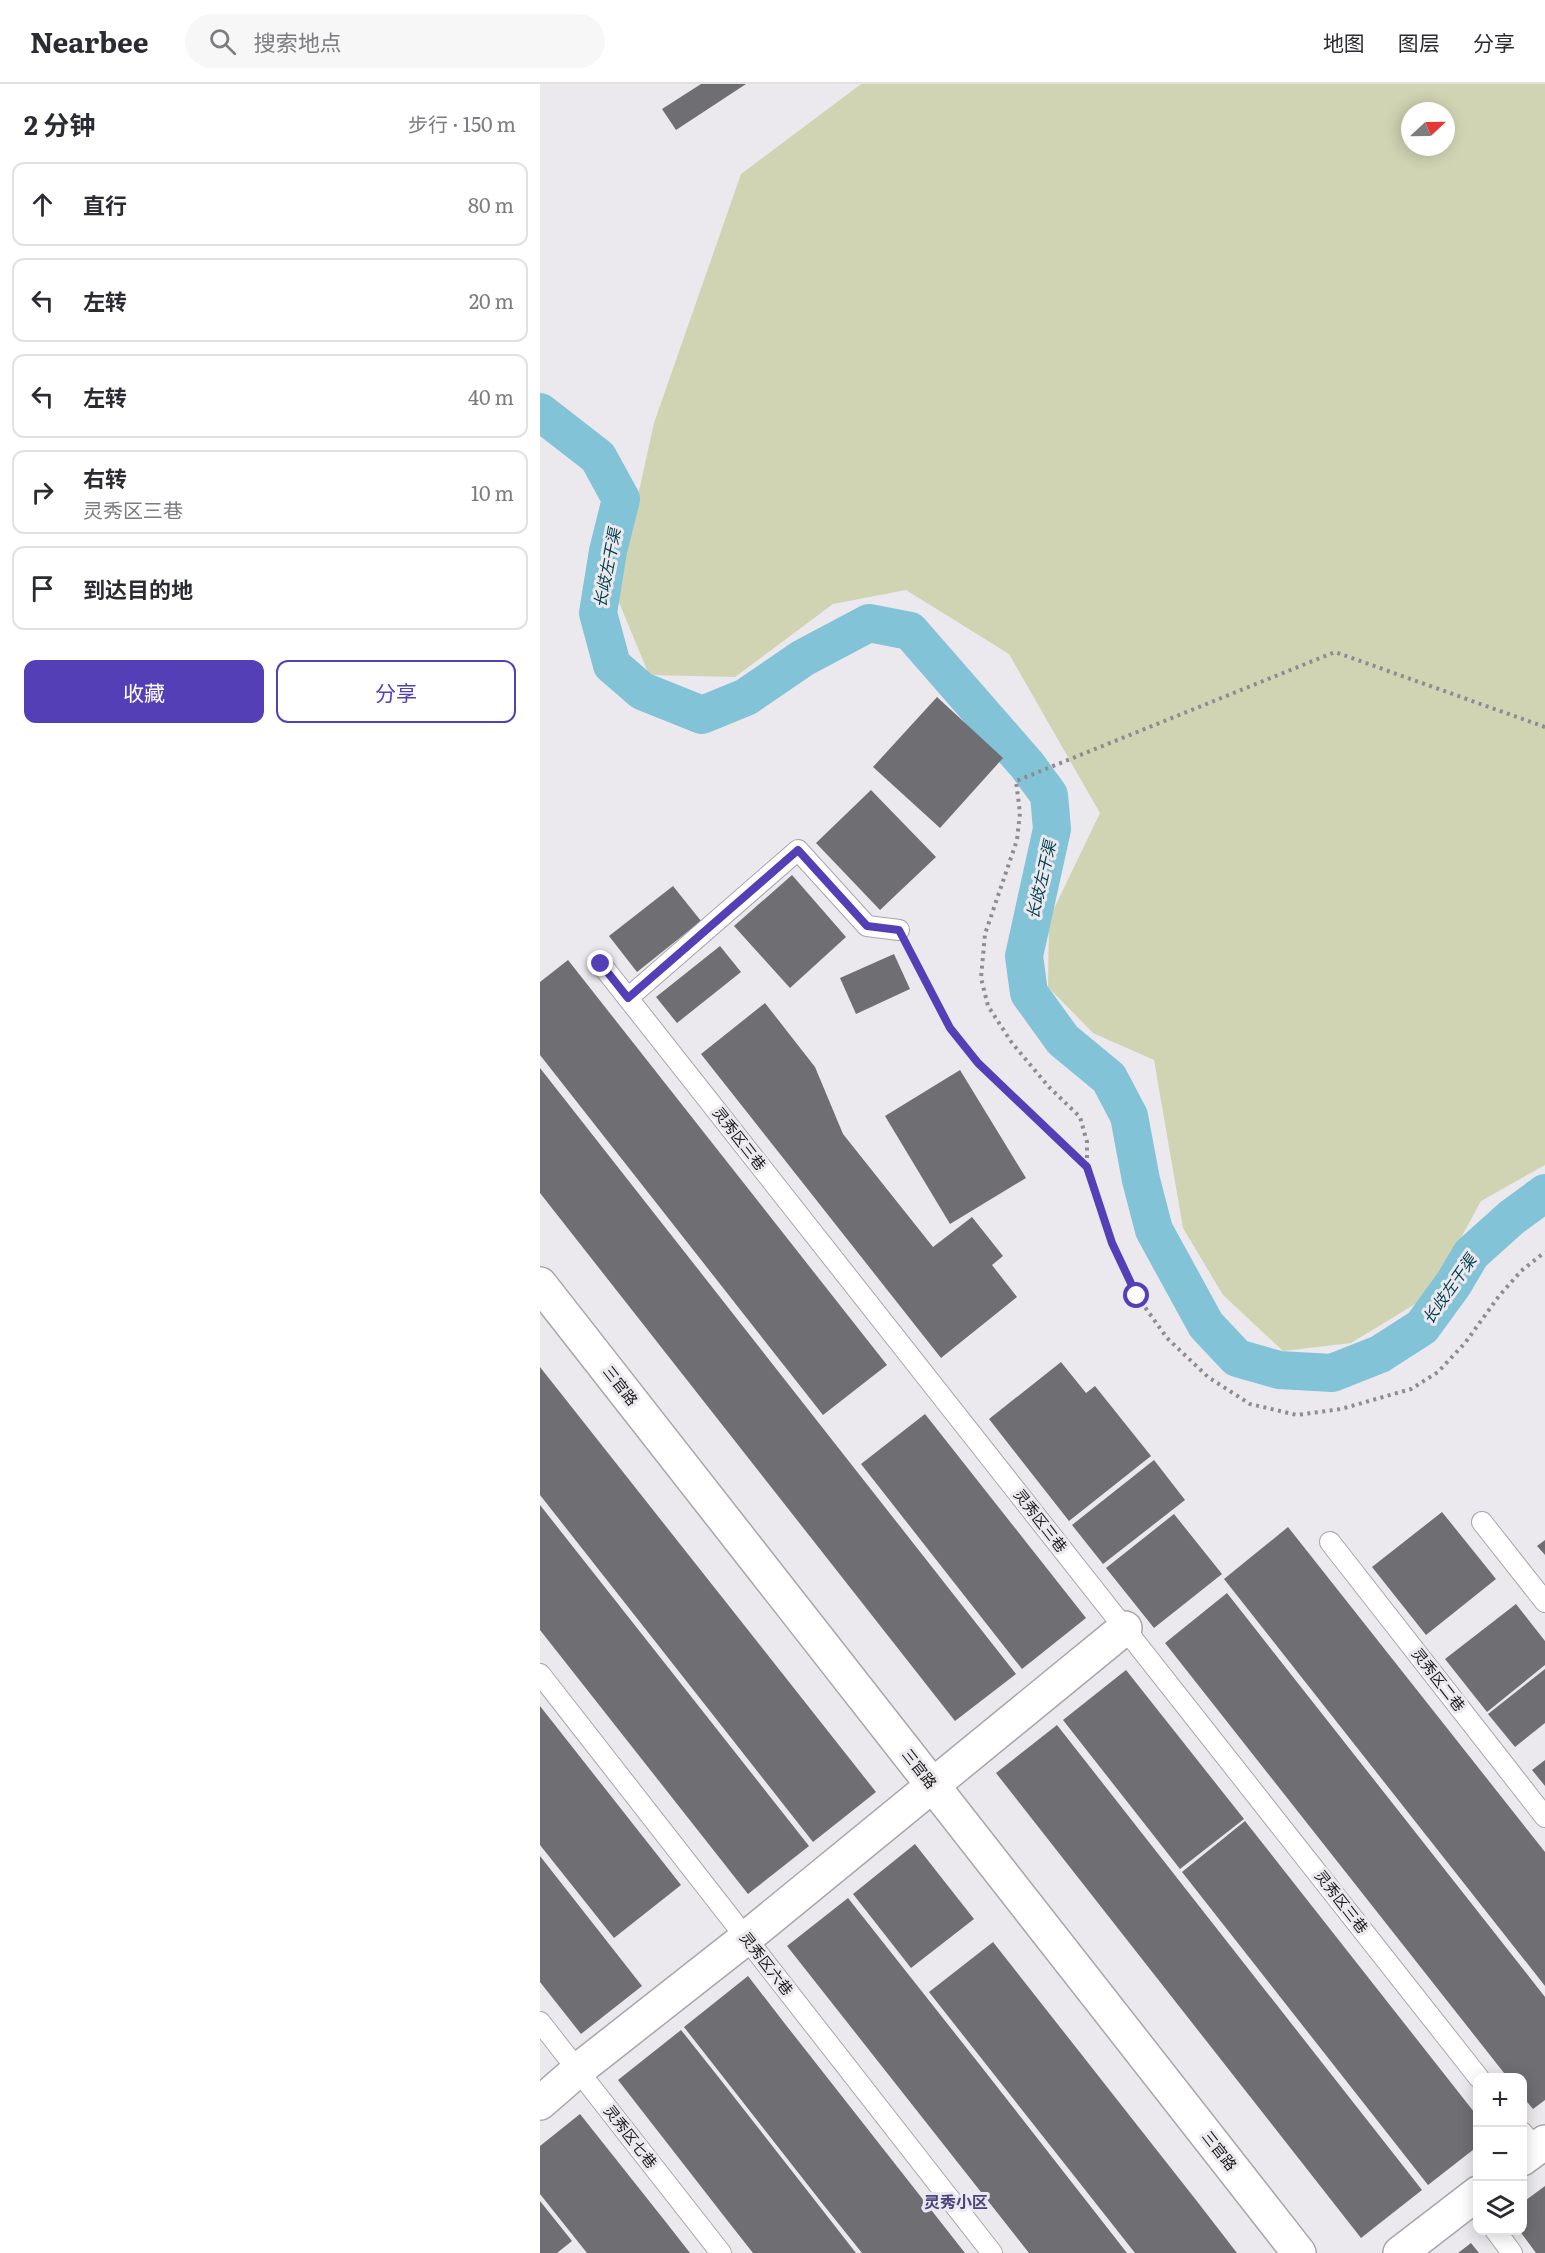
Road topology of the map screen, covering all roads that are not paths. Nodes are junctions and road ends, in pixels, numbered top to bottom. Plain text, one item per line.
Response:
1 (899, 930) road end
2 (601, 964) dead end
3 (628, 998) junction
4 (540, 1284) edge
5 (1482, 1522) dead end
6 (1330, 1542) dead end
7 (1545, 1602) edge
8 (1125, 1628) junction
9 (540, 1674) edge
10 (933, 1785) junction
11 (1545, 1817) edge
12 (746, 1938) junction
13 (540, 2022) edge
14 (578, 2070) junction
15 (1475, 2073) edge
16 (540, 2103) edge
17 (1473, 2201) edge
18 (1499, 2235) edge
19 (721, 2253) edge
20 (992, 2253) edge
21 (1299, 2253) edge
22 (1400, 2253) edge
23 (1512, 2253) edge

1 - 3 lane
2 - 3 lane, 灵秀区三巷
3 - 8 lane, 灵秀区三巷
4 - 10 street, 三官路
5 - 7 lane
6 - 11 lane, 灵秀区二巷
8 - 10 street
8 - 15 lane, 灵秀区三巷
9 - 12 lane, 灵秀区六巷
10 - 12 street
10 - 21 street, 三官路
12 - 14 street
12 - 20 lane, 灵秀区六巷
13 - 14 lane, 灵秀区七巷
14 - 16 street
14 - 19 lane, 灵秀区七巷
17 - 22 street
18 - 23 lane

